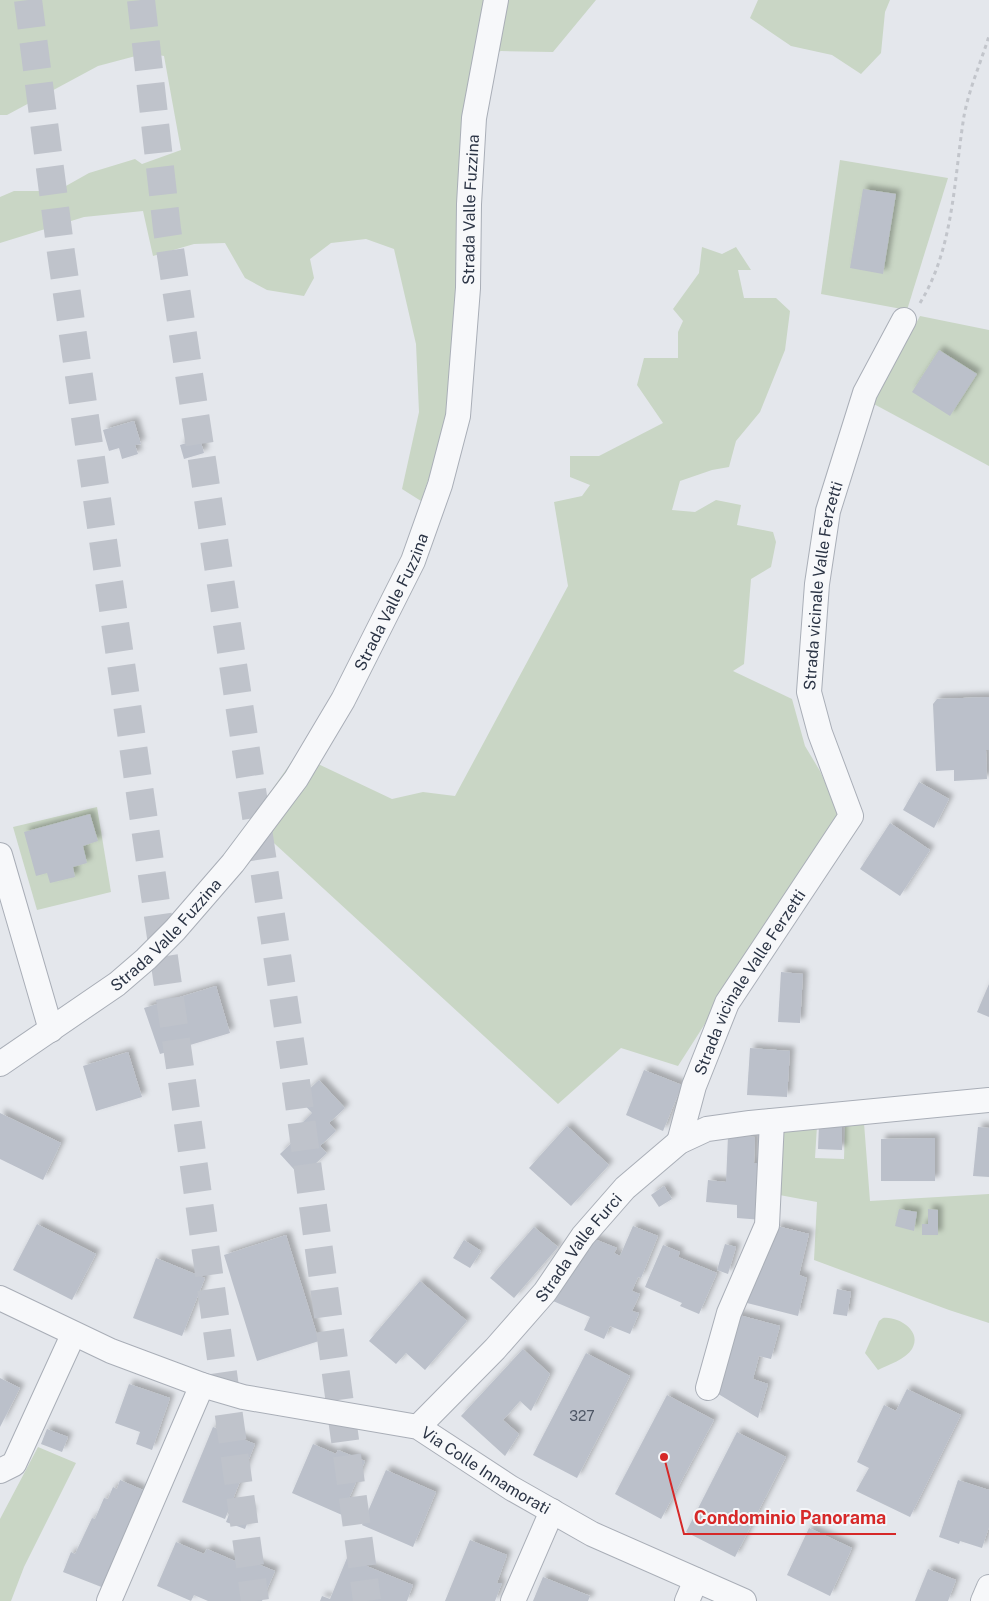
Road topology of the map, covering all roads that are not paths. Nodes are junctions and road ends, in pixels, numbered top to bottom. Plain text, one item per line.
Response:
1 (496, 0) edge
2 (904, 320) road end
3 (0, 854) edge
4 (51, 1030) junction
5 (0, 1064) edge
6 (989, 1100) edge
7 (772, 1121) junction
8 (679, 1142) junction
9 (0, 1298) edge
10 (73, 1335) junction
11 (202, 1385) junction
12 (708, 1388) dead end
13 (418, 1427) junction
14 (0, 1471) edge
15 (552, 1511) junction
16 (989, 1586) edge
17 (691, 1590) edge
18 (110, 1601) edge
19 (513, 1601) edge
20 (744, 1601) edge
21 (983, 1601) edge

1 - 4 street, Strada Valle Fuzzina
2 - 8 street, Strada vicinale Valle Ferzetti
3 - 4 street
4 - 5 street, Strada Valle Fuzzina
6 - 7 street, Strada Valle Furci
7 - 8 street, Strada Valle Furci
7 - 12 street
8 - 13 street, Strada Valle Furci
9 - 10 street, Via Colle Innamorati
10 - 11 street, Via Colle Innamorati
10 - 14 street
11 - 13 street, Via Colle Innamorati
11 - 18 street
13 - 15 street, Via Colle Innamorati
15 - 17 street, Via Colle Innamorati
15 - 19 street
16 - 21 street
17 - 20 street, Via Colle Innamorati

